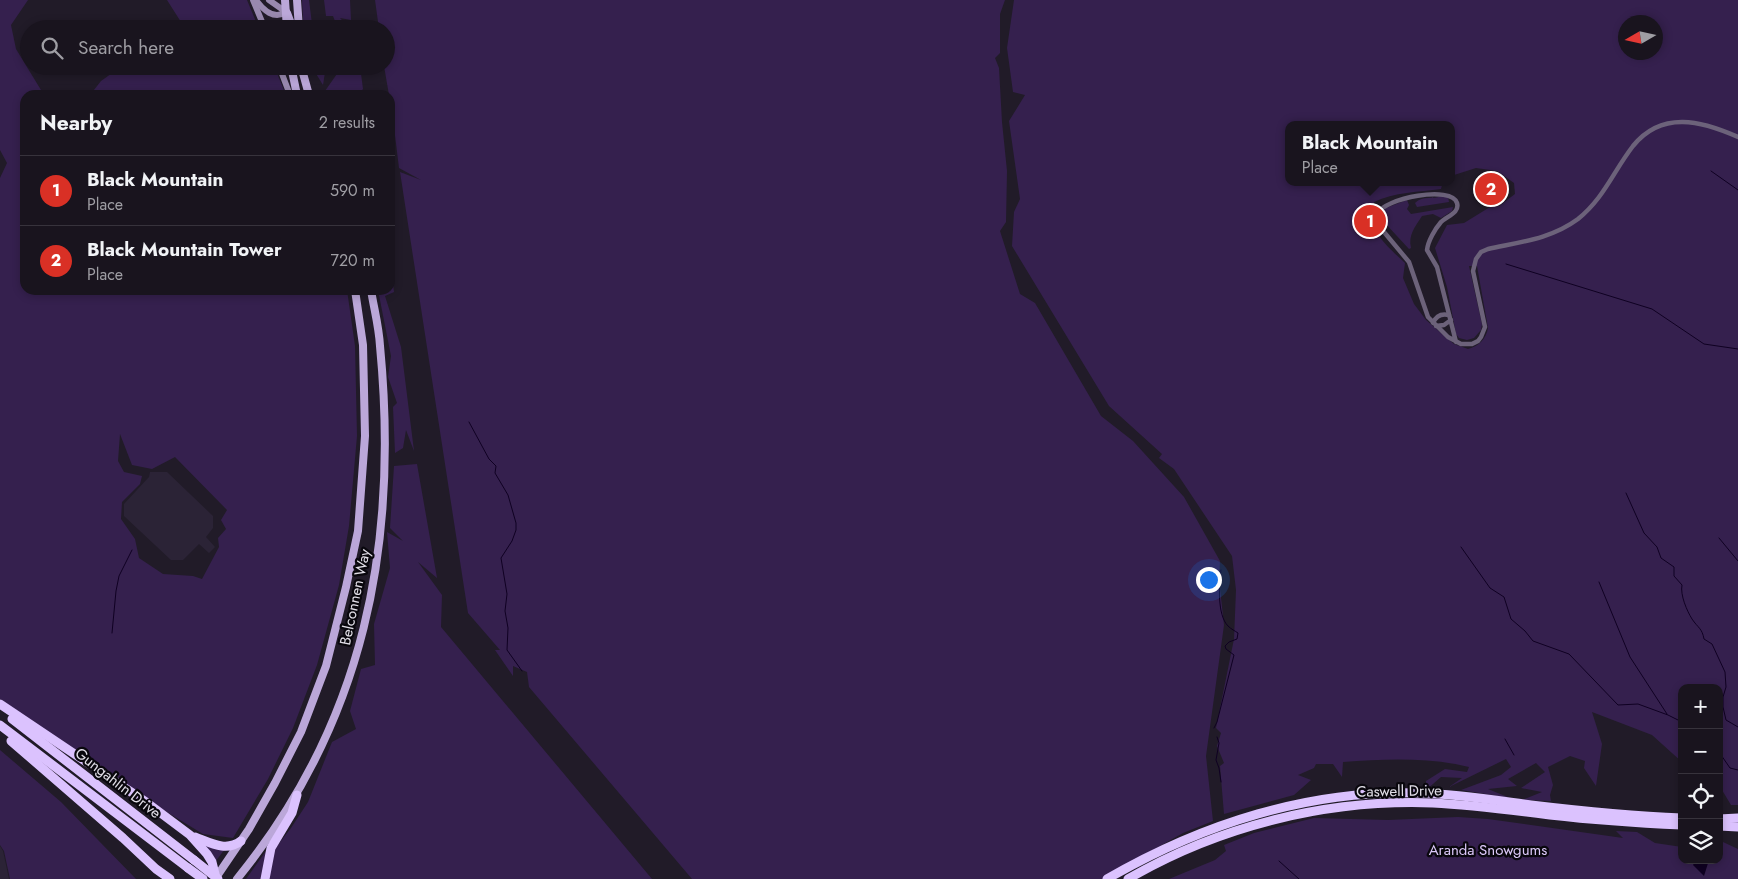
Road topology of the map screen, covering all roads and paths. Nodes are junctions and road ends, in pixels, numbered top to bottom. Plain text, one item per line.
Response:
1 (255, 0) edge
2 (269, 0) edge
3 (285, 0) edge
4 (293, 0) edge
5 (297, 0) edge
6 (286, 12) junction
7 (262, 20) edge
8 (286, 20) edge
9 (290, 20) edge
10 (299, 20) edge
11 (282, 75) edge
12 (293, 75) edge
13 (303, 75) edge
14 (308, 75) edge
15 (288, 90) edge
16 (296, 90) edge
17 (308, 90) edge
18 (313, 90) edge
19 (1738, 137) edge
20 (356, 295) edge
21 (372, 295) edge
22 (1450, 318) junction
23 (1434, 325) junction
24 (1456, 342) junction
25 (0, 704) edge
26 (0, 709) edge
27 (0, 725) edge
28 (0, 730) edge
29 (296, 795) junction
30 (1738, 817) edge
31 (1678, 818) edge
32 (1723, 821) edge
33 (1723, 822) edge
34 (1678, 825) edge
35 (1738, 827) edge
36 (190, 835) junction
37 (241, 841) junction
38 (204, 849) junction
39 (190, 864) junction
40 (170, 879) edge
41 (190, 879) edge
42 (203, 879) edge
43 (217, 879) edge
44 (237, 879) edge
45 (265, 879) edge
46 (1107, 879) edge
47 (1128, 879) edge

1 - 6 main road
1 - 7 main road
2 - 6 main road
3 - 6 main road
4 - 6 main road
5 - 10 main road
6 - 8 main road
6 - 9 main road
11 - 15 main road
12 - 16 main road
13 - 17 main road
14 - 18 main road
19 - 24 street
20 - 37 main road, Belconnen Way
21 - 29 main road, Belconnen Way
22 - 23 street
22 - 23 street
22 - 23 street
22 - 24 street
23 - 24 street
25 - 36 highway
26 - 39 highway, Gungahlin Drive
27 - 39 highway, Gungahlin Drive
28 - 40 highway
29 - 44 main road, Belconnen Way
29 - 45 highway
30 - 32 highway
31 - 46 highway, Caswell Drive
33 - 35 highway
34 - 47 highway, Caswell Drive
36 - 37 highway
36 - 38 highway
37 - 43 main road, Belconnen Way
38 - 41 highway
38 - 43 highway
39 - 42 highway, Gungahlin Drive, bridge
39 - 43 highway, Gungahlin Drive, bridge

